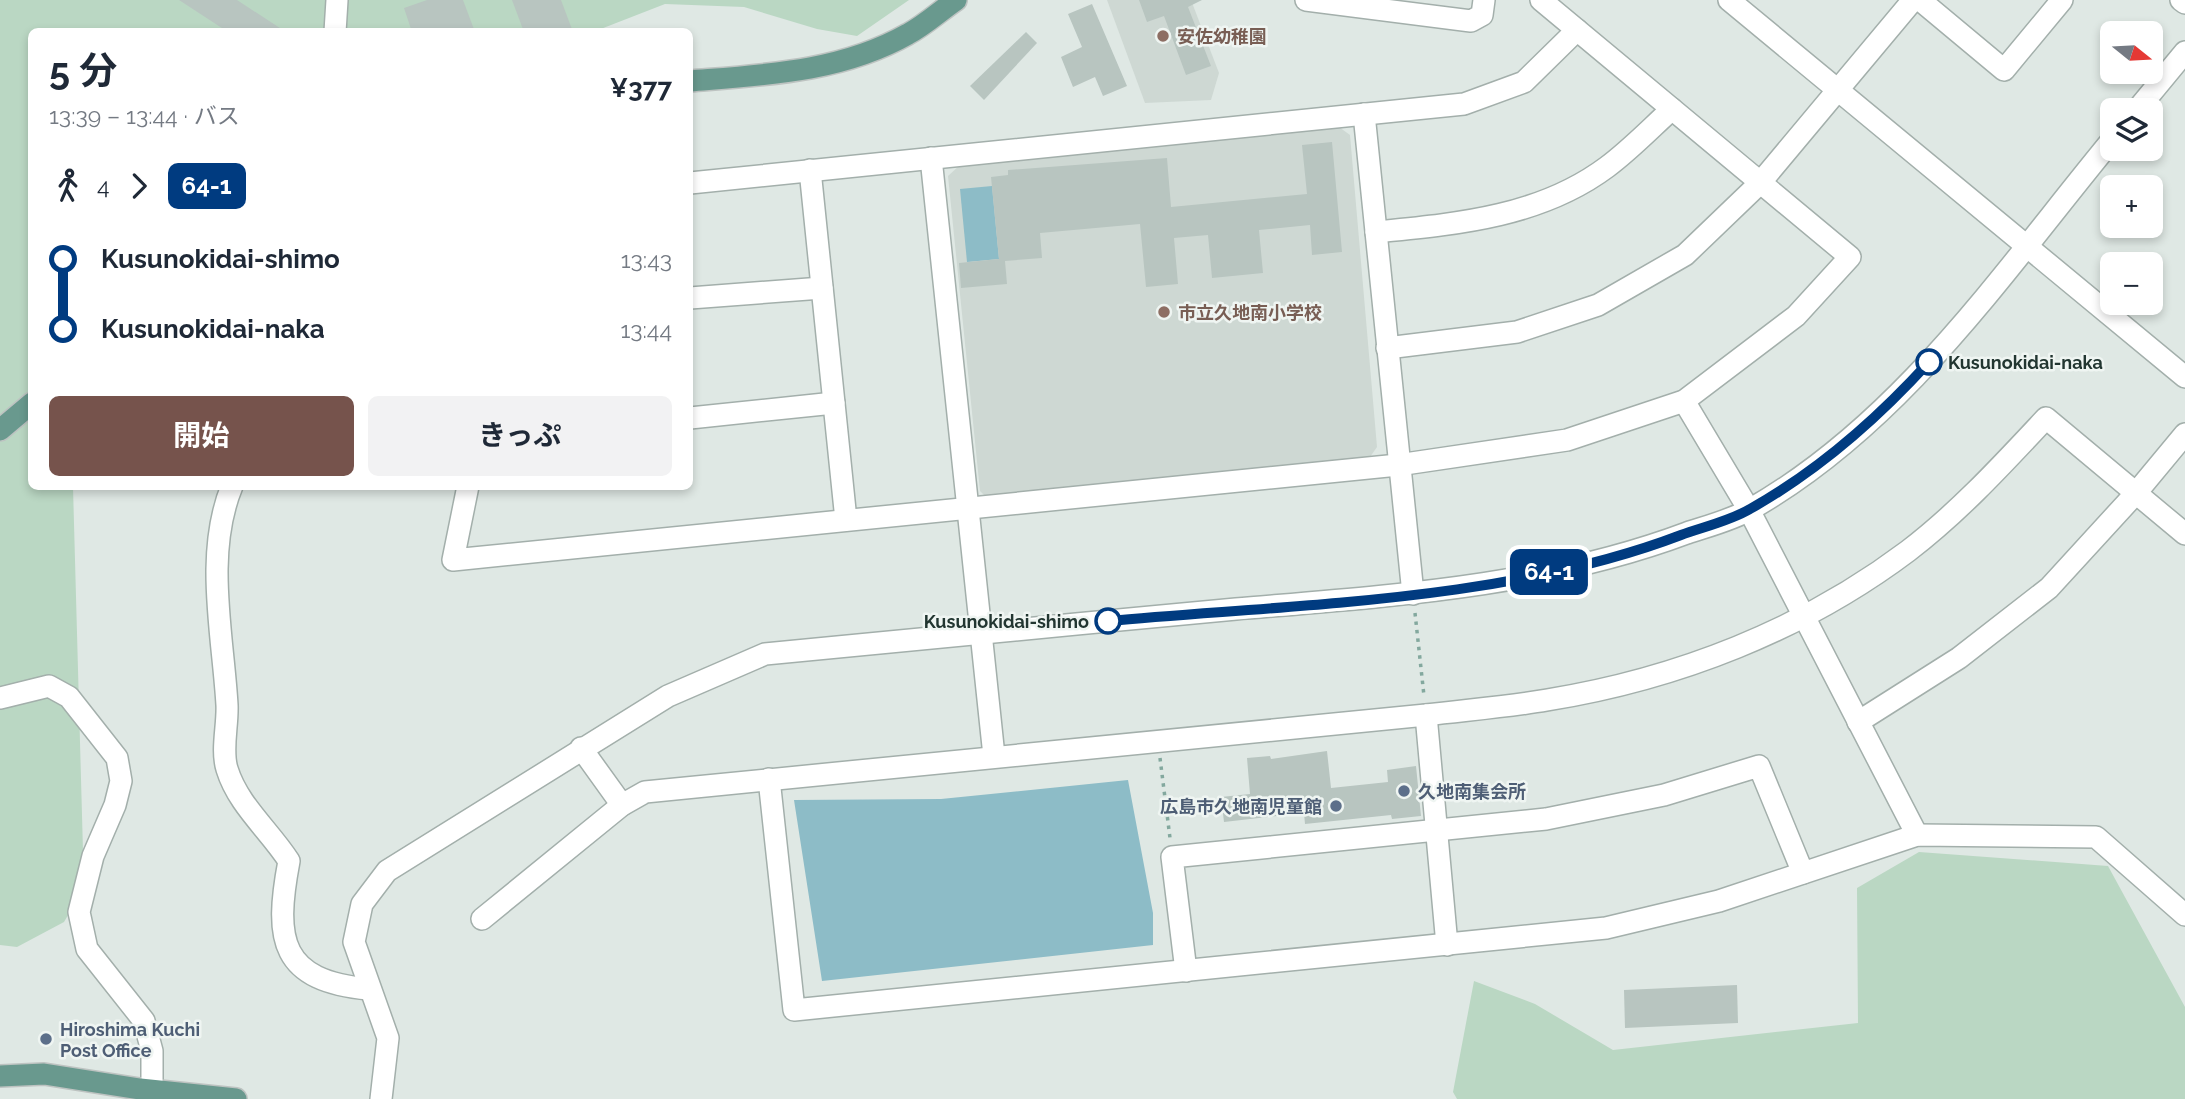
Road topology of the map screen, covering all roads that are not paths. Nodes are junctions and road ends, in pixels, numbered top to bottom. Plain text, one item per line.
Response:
1 (337, 0) edge
2 (956, 0) edge
3 (1306, 0) edge
4 (1485, 0) edge
5 (1541, 0) edge
6 (1729, 0) edge
7 (1913, 0) edge
8 (1920, 0) edge
9 (2062, 0) edge
10 (1358, 4) edge
11 (1409, 6) edge
12 (335, 28) edge
13 (1577, 30) junction
14 (2185, 52) edge
15 (693, 81) edge
16 (1839, 90) junction
17 (2147, 98) edge
18 (1672, 109) junction
19 (1364, 114) junction
20 (2100, 155) edge
21 (931, 158) junction
22 (810, 170) junction
23 (693, 183) edge
24 (1760, 183) junction
25 (1376, 232) junction
26 (2026, 244) junction
27 (822, 288) junction
28 (693, 298) edge
29 (1387, 348) junction
30 (2185, 377) edge
31 (1684, 401) junction
32 (834, 403) junction
33 (28, 406) edge
34 (693, 418) edge
35 (0, 430) edge
36 (2185, 434) edge
37 (1398, 465) junction
38 (231, 490) edge
39 (467, 490) edge
40 (2136, 494) junction
41 (965, 509) junction
42 (1749, 510) junction
43 (846, 520) junction
44 (2185, 534) edge
45 (1414, 600) junction
46 (1804, 618) junction
47 (980, 633) junction
48 (0, 698) edge
49 (1425, 709) junction
50 (1857, 722) junction
51 (582, 748) junction
52 (994, 756) junction
53 (769, 779) junction
54 (622, 805) junction
55 (1436, 830) junction
56 (1917, 835) junction
57 (1803, 873) junction
58 (2185, 915) edge
59 (482, 919) dead end
60 (1447, 945) junction
61 (1186, 971) junction
62 (369, 989) junction
63 (0, 1076) edge
64 (142, 1093) edge
65 (236, 1099) edge
66 (381, 1099) edge

1 - 12 street
2 - 15 main road
3 - 10 street
4 - 11 street
5 - 13 street
6 - 16 street
7 - 16 street
8 - 9 street
10 - 11 street
13 - 18 street
13 - 19 street
14 - 17 street
16 - 24 street
16 - 26 street
18 - 24 street
18 - 25 street
19 - 21 street
19 - 25 street
20 - 26 street
21 - 22 street
21 - 41 street
22 - 23 street
22 - 27 street
24 - 29 street
24 - 31 street
25 - 29 street
26 - 30 street
26 - 42 street
27 - 28 street
27 - 32 street
29 - 37 street
31 - 37 street
31 - 42 street
32 - 34 street
32 - 43 street
33 - 35 main road
36 - 40 street
37 - 41 street
37 - 45 street
38 - 62 street
39 - 43 street
40 - 44 street
40 - 46 street
40 - 50 street
41 - 43 street
41 - 47 street
42 - 45 street
42 - 46 street
45 - 47 street
46 - 49 street
46 - 50 street
47 - 51 street
47 - 52 street
48 - 64 street
49 - 52 street
49 - 55 street
50 - 56 street
51 - 54 street
51 - 62 street
52 - 53 street
53 - 54 street
53 - 61 street
54 - 59 street
55 - 57 street
55 - 60 street
55 - 61 street
56 - 57 street
56 - 58 street
57 - 60 street
60 - 61 street
62 - 66 street
63 - 64 main road
64 - 65 main road

